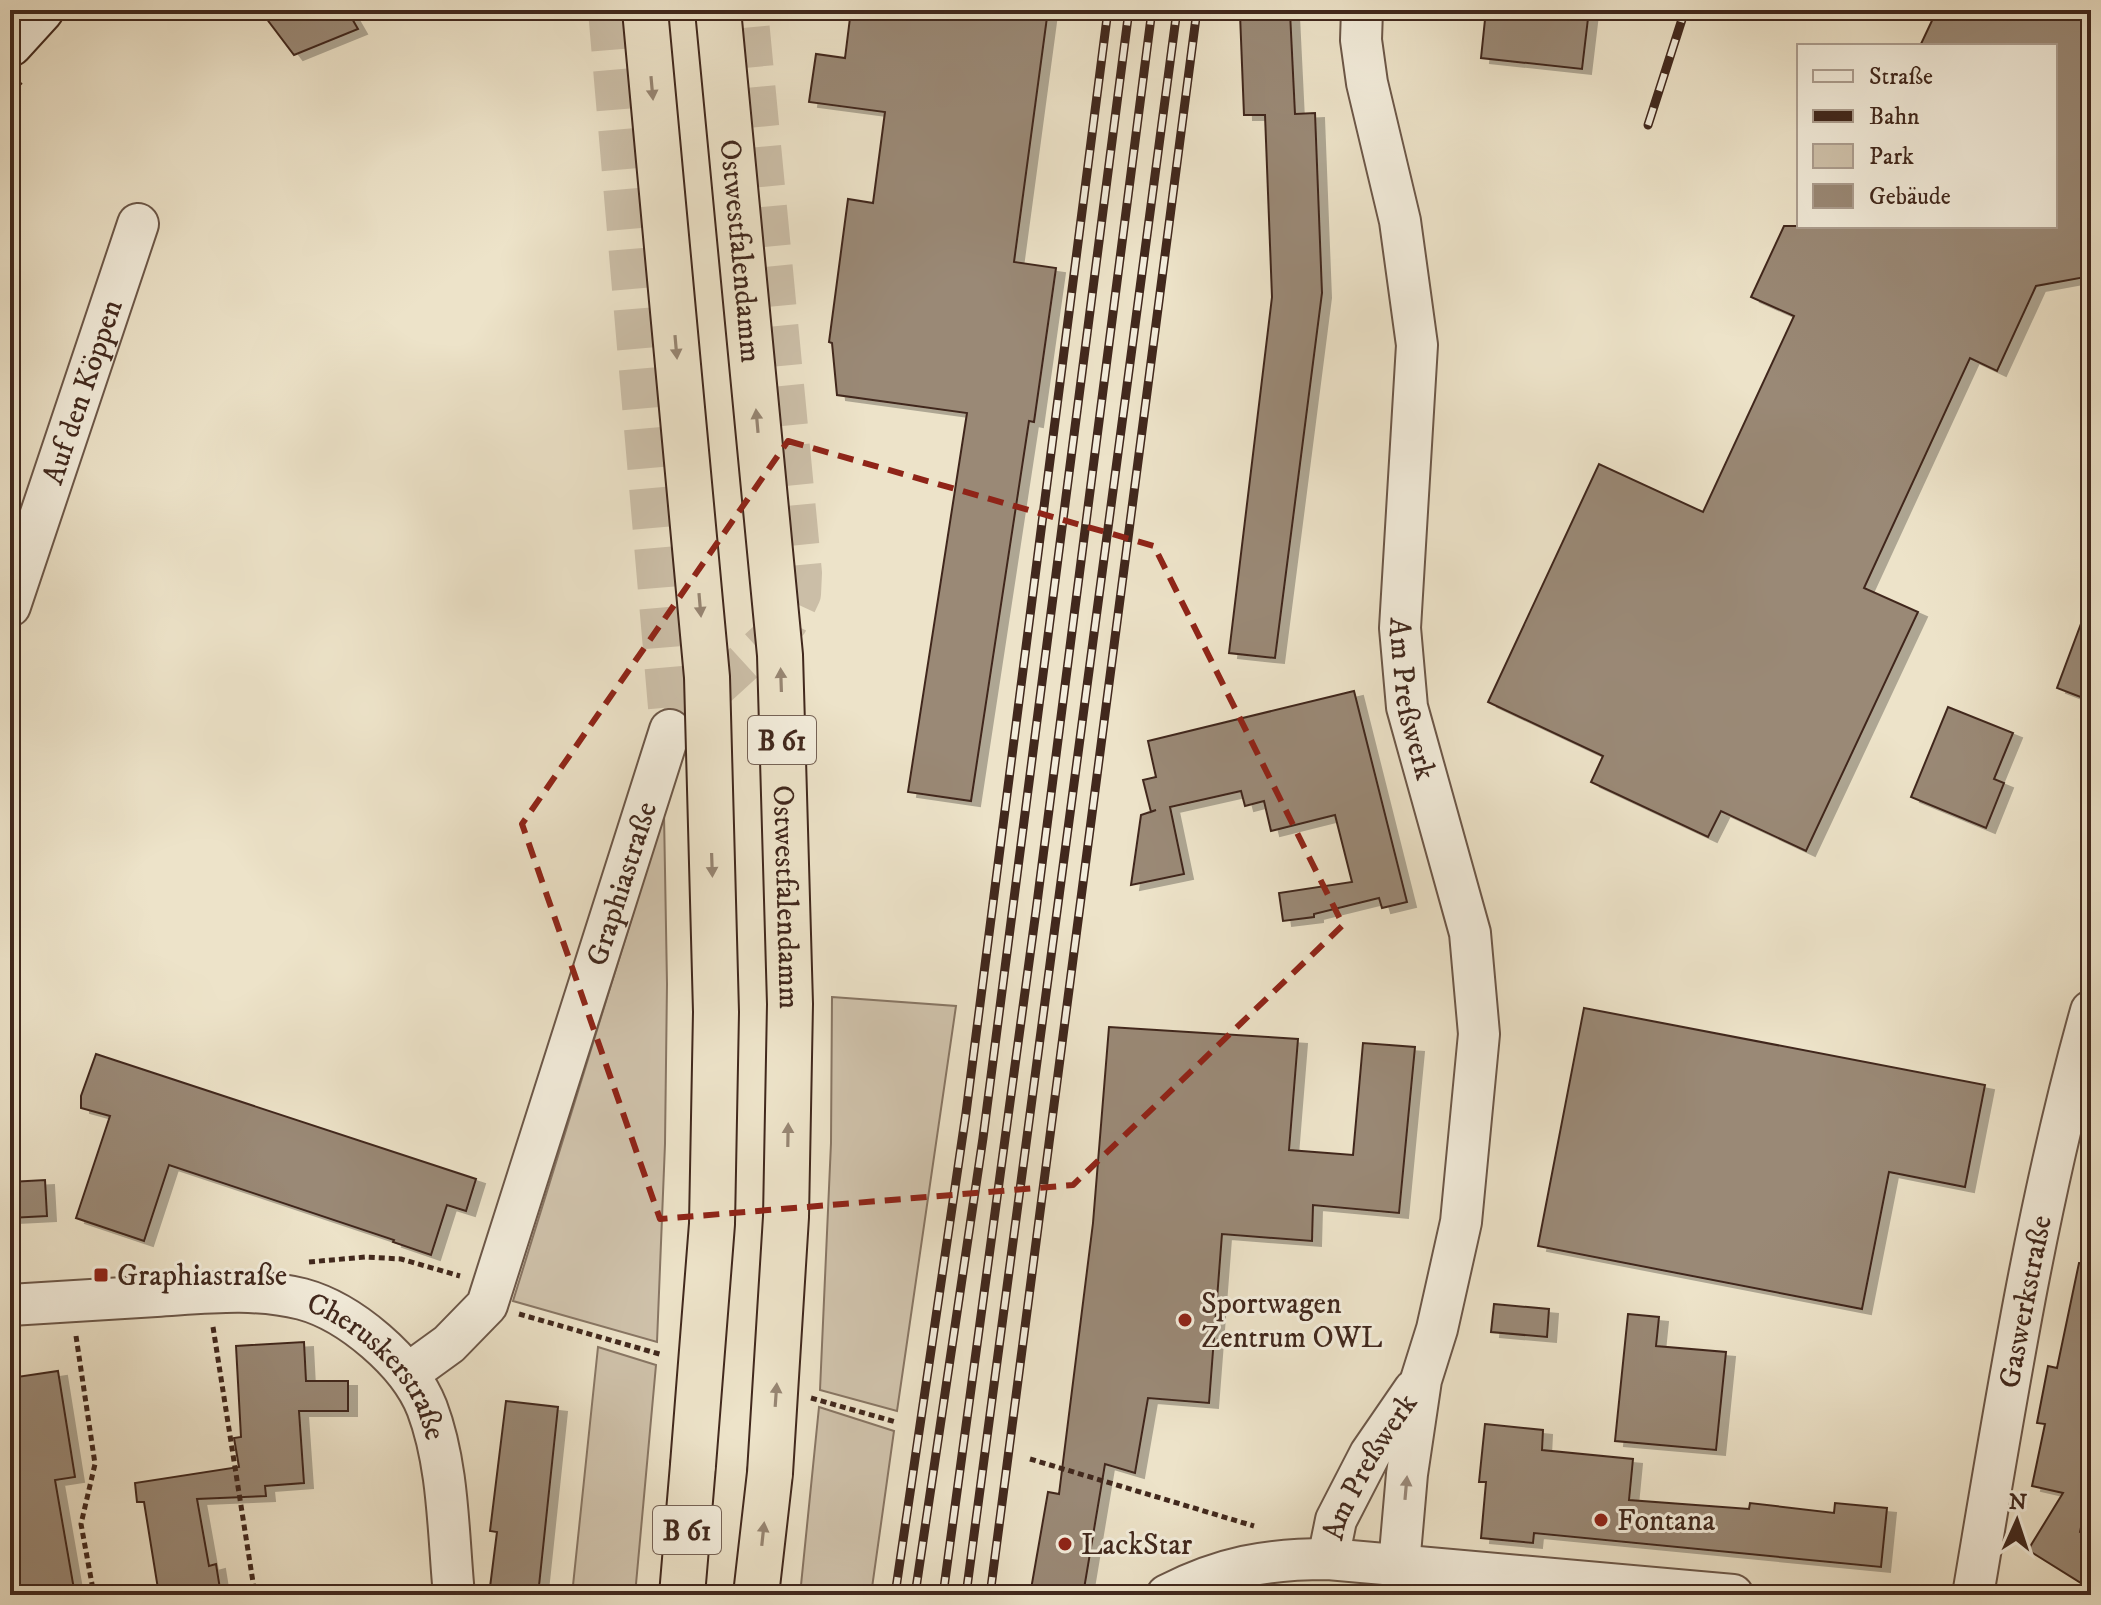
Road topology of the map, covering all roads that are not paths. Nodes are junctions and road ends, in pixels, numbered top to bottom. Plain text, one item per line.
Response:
1 (41, 10) edge
2 (645, 10) edge
3 (718, 10) edge
4 (1362, 10) edge
5 (10, 44) edge
6 (138, 224) dead end
7 (10, 606) edge
8 (670, 730) dead end
9 (2091, 1011) edge
10 (10, 1305) edge
11 (409, 1373) junction
12 (1421, 1380) junction
13 (1399, 1565) junction
14 (1283, 1569) edge
15 (1594, 1590) edge
16 (454, 1595) edge
17 (682, 1595) edge
18 (756, 1595) edge
19 (1167, 1595) edge
20 (1733, 1595) edge
21 (1973, 1595) edge

1 - 5 main road
2 -> 17 highway, B 61, bridge
18 -> 3 highway, Ostwestfalendamm / B 61, bridge
4 - 12 street, Am Preßwerk
6 - 7 street, Auf den Köppen
8 - 11 street, Graphiastraße
9 - 21 street, Gaswerkstraße
10 - 11 street, Cheruskerstraße
11 - 16 street, Cheruskerstraße
13 -> 12 street, Am Preßwerk
12 - 14 street, Am Preßwerk
13 - 14 street
13 - 15 street
14 - 19 street
15 - 20 street

